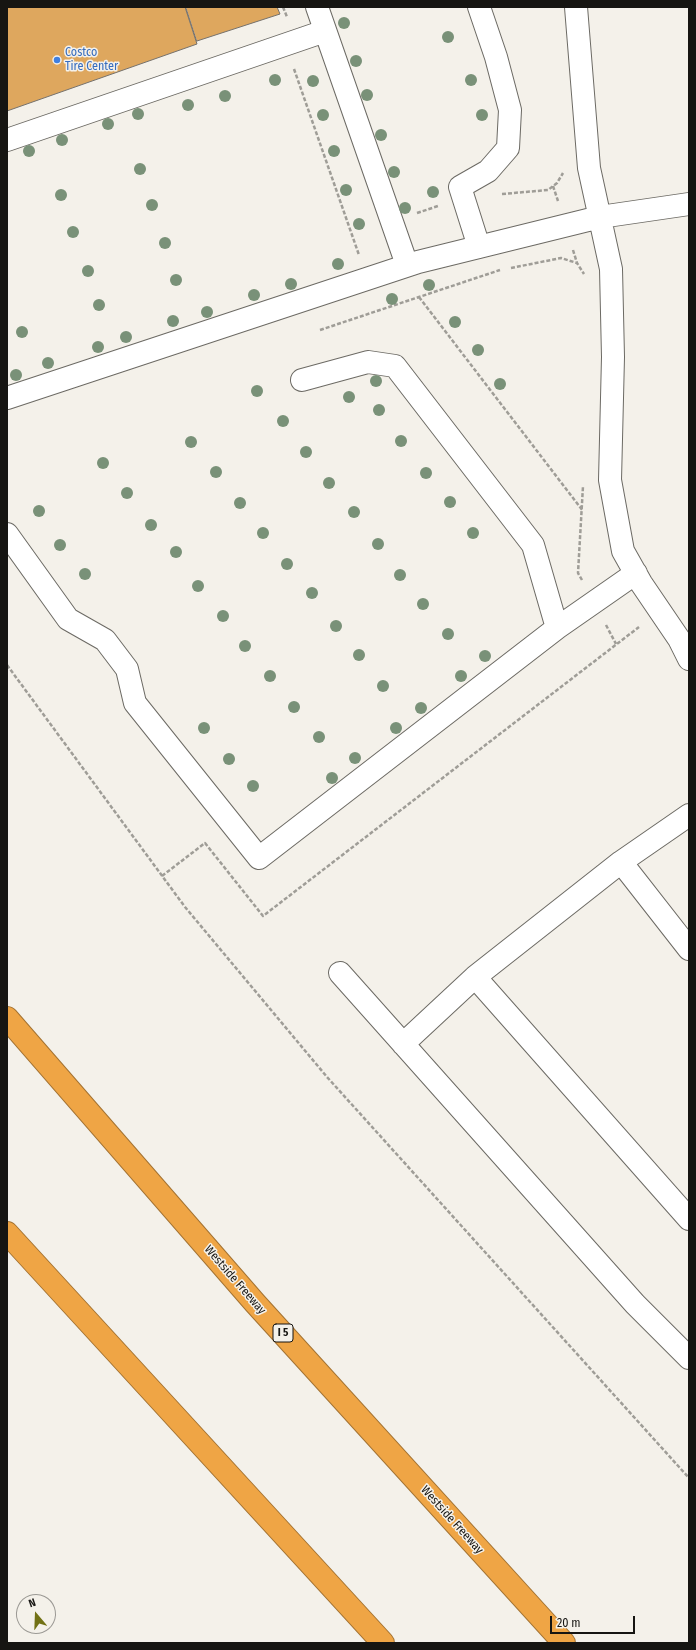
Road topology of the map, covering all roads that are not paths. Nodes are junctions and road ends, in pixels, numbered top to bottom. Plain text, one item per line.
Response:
1 (317, 7) edge
2 (479, 7) edge
3 (576, 7) edge
4 (325, 31) junction
5 (7, 140) edge
6 (689, 204) edge
7 (600, 217) junction
8 (479, 247) junction
9 (407, 265) junction
10 (302, 380) dead end
11 (7, 398) edge
12 (7, 534) edge
13 (636, 573) junction
14 (557, 628) junction
15 (684, 634) edge
16 (689, 659) edge
17 (689, 815) edge
18 (621, 862) junction
19 (689, 949) edge
20 (340, 972) dead end
21 (475, 977) junction
22 (7, 1018) edge
23 (403, 1044) junction
24 (689, 1219) edge
25 (7, 1233) edge
26 (689, 1358) edge
27 (383, 1643) edge
28 (564, 1643) edge

1 - 4 street
2 - 8 street
3 - 7 street
4 - 5 street
4 - 9 street
6 - 7 street
7 - 8 street
7 - 13 street
8 - 9 street
9 - 11 street
10 - 14 street
12 - 14 street
13 - 14 street
13 - 15 street
15 - 16 street
17 - 18 street
18 - 19 street
18 - 21 street
20 - 23 street
21 - 23 street
21 - 24 street
22 - 28 highway, Westside Freeway / I 5
23 - 26 street
25 - 27 highway

